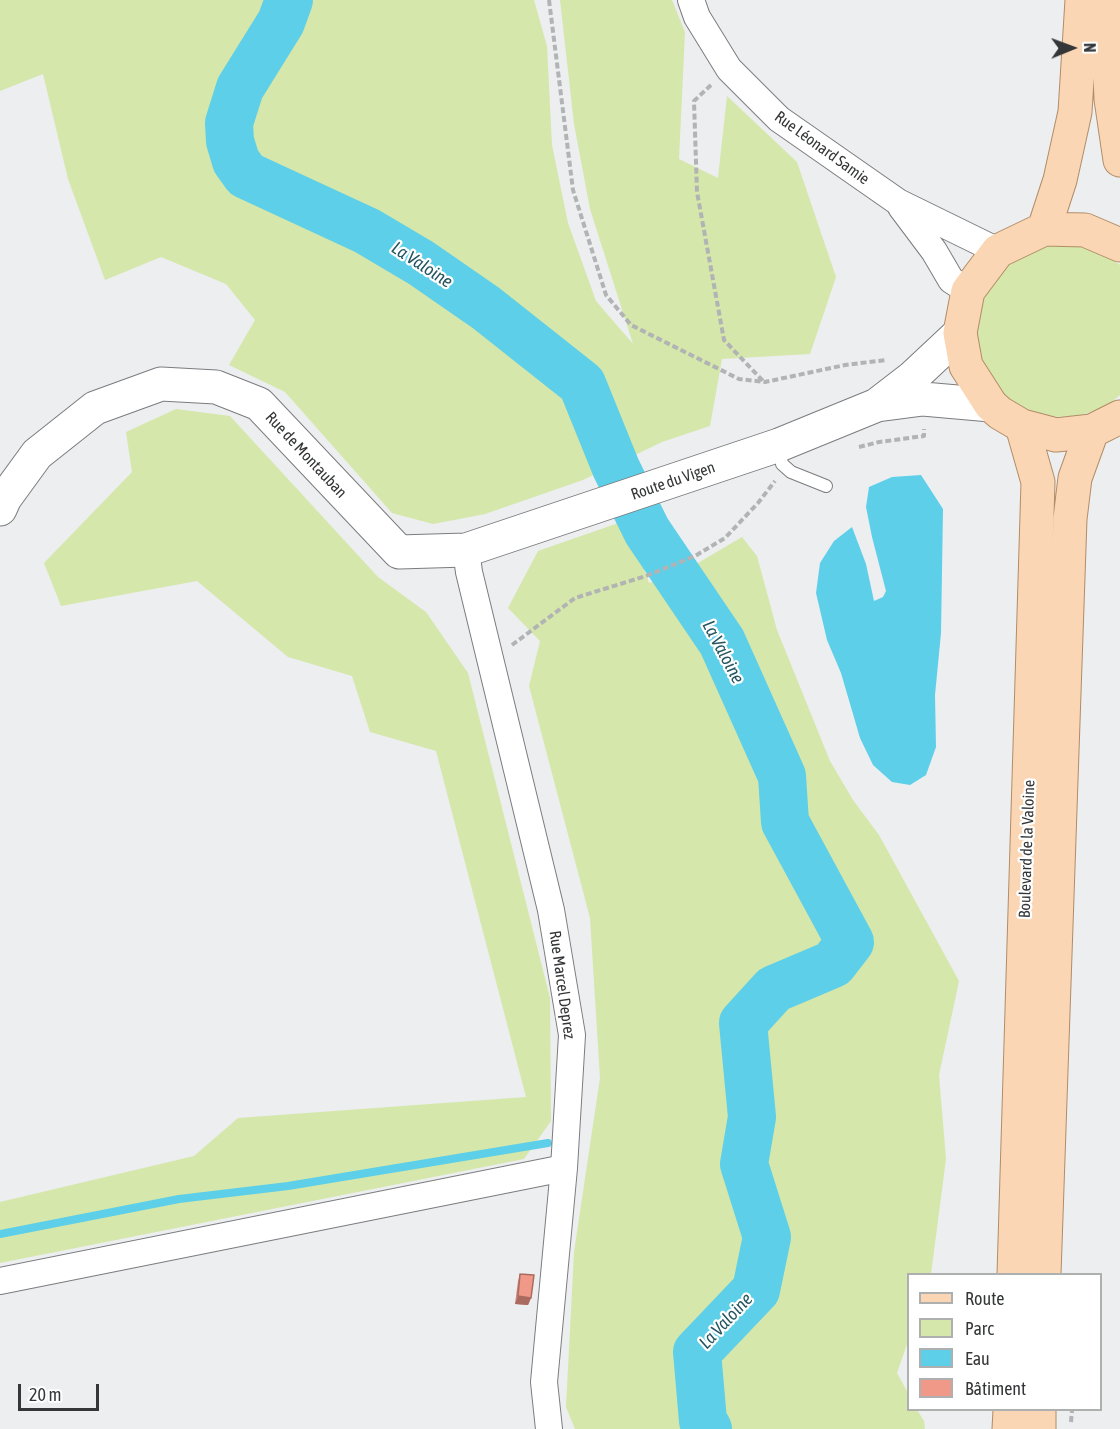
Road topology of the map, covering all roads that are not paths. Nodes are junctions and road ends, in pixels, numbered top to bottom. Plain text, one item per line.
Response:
1 (691, 0) edge
2 (1082, 0) edge
3 (1107, 0) edge
4 (1120, 160) edge
5 (898, 202) junction
6 (1044, 230) junction
7 (1120, 245) edge
8 (998, 251) junction
9 (968, 291) junction
10 (960, 333) junction
11 (876, 405) junction
12 (991, 405) junction
13 (1106, 424) edge
14 (1022, 426) junction
15 (779, 446) junction
16 (826, 486) dead end
17 (0, 509) edge
18 (466, 550) junction
19 (564, 1168) junction
20 (1014, 1273) edge
21 (1044, 1273) edge
22 (0, 1281) edge
23 (1010, 1411) edge
24 (1040, 1411) edge
25 (549, 1429) edge
26 (1009, 1429) edge
27 (1039, 1429) edge

1 - 5 street, Rue Léonard Samie
2 - 6 main road
3 - 4 main road
5 - 8 street
5 - 9 street
6 - 7 main road
6 - 8 main road
8 - 9 main road
9 - 10 main road
10 - 11 street, Route du Vigen
10 - 12 main road
11 - 12 street, Route du Vigen
11 - 15 street, Route du Vigen
12 - 14 main road
13 - 14 main road
13 - 21 main road, Boulevard de la Valoine
14 - 20 main road, Boulevard de la Valoine
15 - 16 lane
15 - 18 street, Route du Vigen
17 - 18 street, Rue de Montauban
18 - 19 street, Rue Marcel Deprez
19 - 22 street
19 - 25 street, Rue Marcel Deprez
23 - 26 main road
24 - 27 main road

